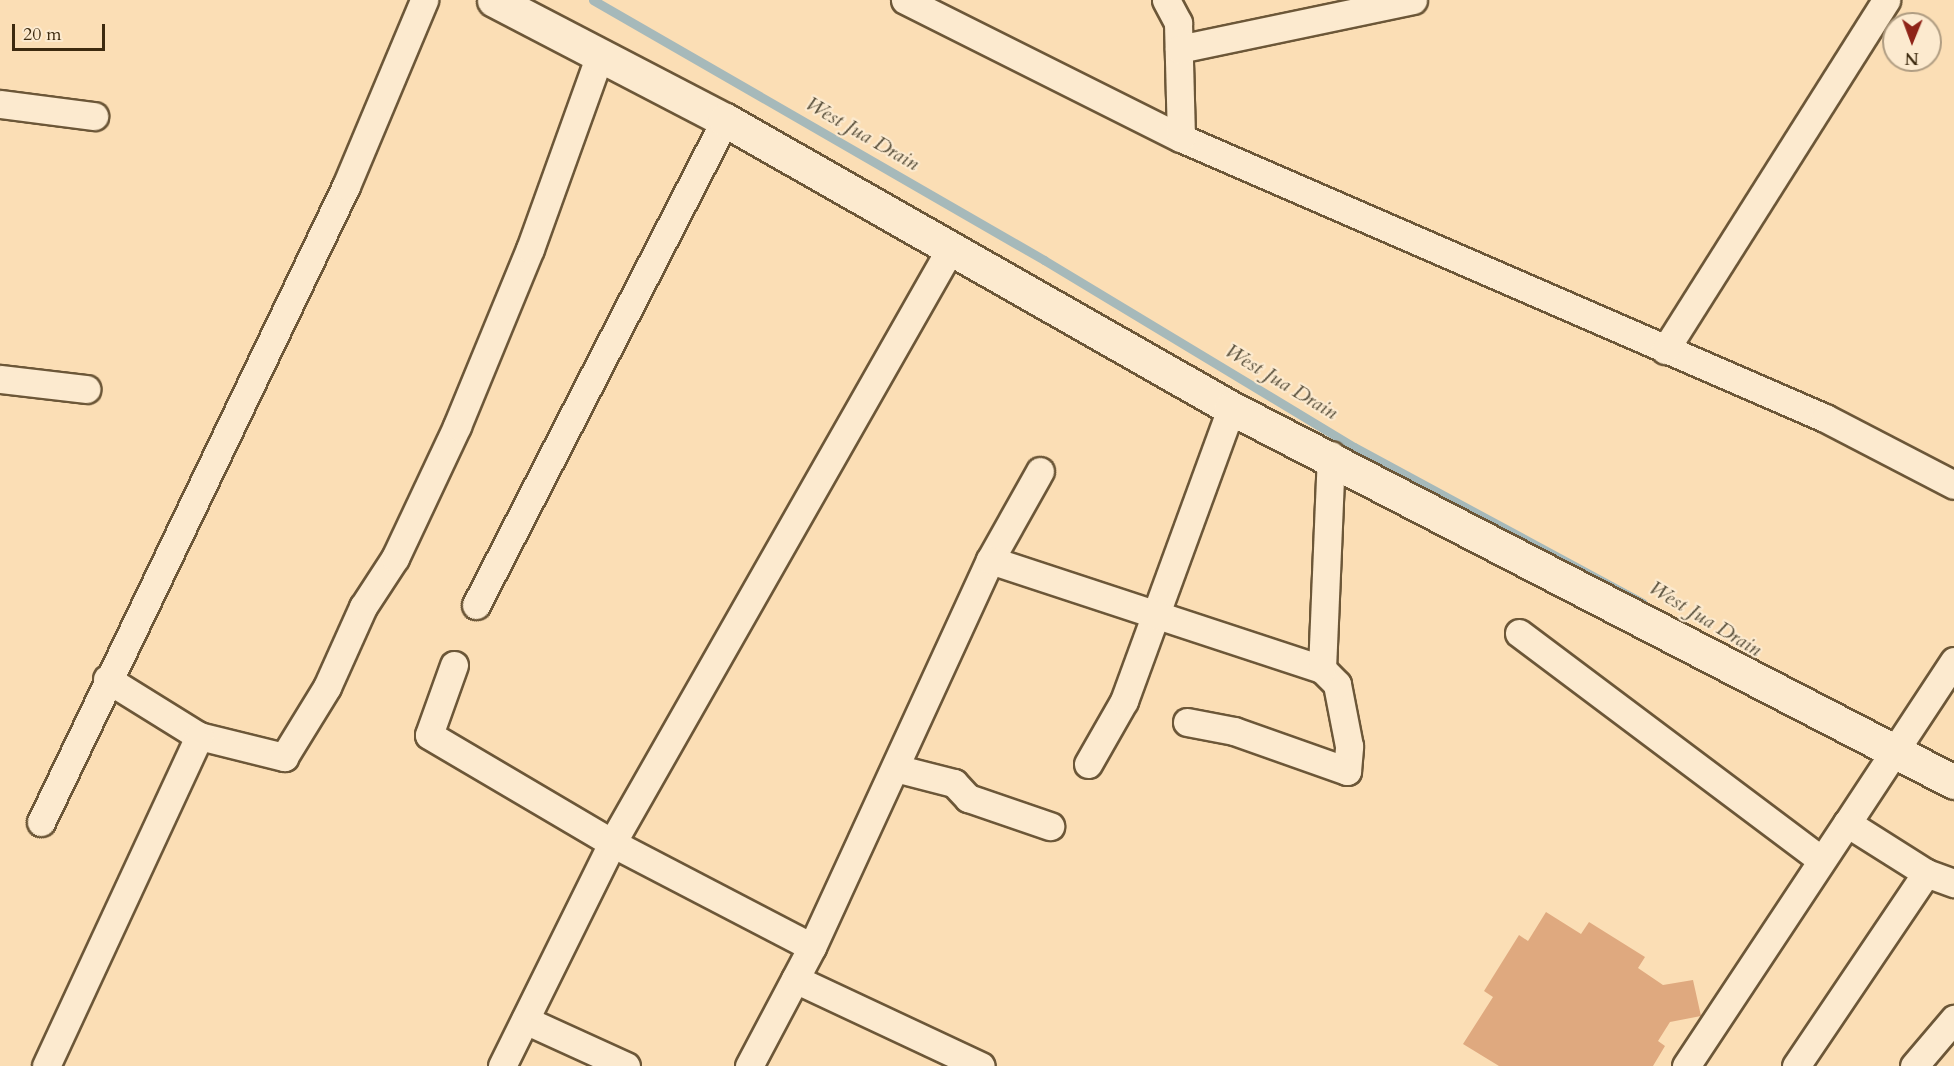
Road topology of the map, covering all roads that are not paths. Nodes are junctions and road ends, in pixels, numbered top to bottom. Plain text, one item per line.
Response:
1 (424, 0) edge
2 (494, 0) edge
3 (905, 0) edge
4 (1166, 0) edge
5 (1413, 0) edge
6 (1886, 0) edge
7 (1179, 49) junction
8 (600, 55) junction
9 (0, 104) edge
10 (94, 116) dead end
11 (725, 120) junction
12 (1181, 138) junction
13 (952, 246) junction
14 (1665, 350) junction
15 (0, 379) edge
16 (86, 389) dead end
17 (1231, 408) junction
18 (1331, 455) junction
19 (1040, 471) dead end
20 (1954, 485) edge
21 (990, 560) junction
22 (476, 605) dead end
23 (1154, 614) junction
24 (1519, 633) dead end
25 (1954, 661) edge
26 (454, 665) dead end
27 (1322, 669) junction
28 (107, 680) junction
29 (1187, 722) dead end
30 (199, 736) junction
31 (1890, 752) junction
32 (1088, 764) dead end
33 (895, 768) junction
34 (1954, 782) edge
35 (41, 822) dead end
36 (1846, 823) junction
37 (1050, 826) dead end
38 (612, 843) junction
39 (1820, 859) junction
40 (1926, 873) junction
41 (1954, 883) edge
42 (812, 947) junction
43 (795, 979) junction
44 (1954, 1019) edge
45 (525, 1020) junction
46 (46, 1066) edge
47 (502, 1066) edge
48 (626, 1066) edge
49 (749, 1066) edge
50 (981, 1066) edge
51 (1686, 1066) edge
52 (1796, 1066) edge
53 (1914, 1066) edge

1 - 28 street
2 - 8 main road
3 - 12 street
4 - 7 street
5 - 7 street
6 - 14 street
7 - 12 street
8 - 11 main road
8 - 30 street
9 - 10 street
11 - 13 main road
11 - 22 street
12 - 14 street
13 - 17 main road
13 - 38 street
14 - 20 street
15 - 16 street
17 - 18 main road
17 - 23 street
18 - 27 street
18 - 31 main road
19 - 21 street
21 - 23 street
21 - 33 street
23 - 27 street
23 - 32 street
24 - 39 street
25 - 31 street
26 - 38 street
27 - 29 street
28 - 30 street
28 - 35 street
30 - 46 street
31 - 34 main road
31 - 36 street
33 - 37 street
33 - 42 street
36 - 39 street
36 - 40 street
38 - 42 street
38 - 45 street
39 - 51 street
40 - 41 street
40 - 52 street
42 - 43 street
43 - 49 street
43 - 50 street
44 - 53 street
45 - 47 street
45 - 48 street

